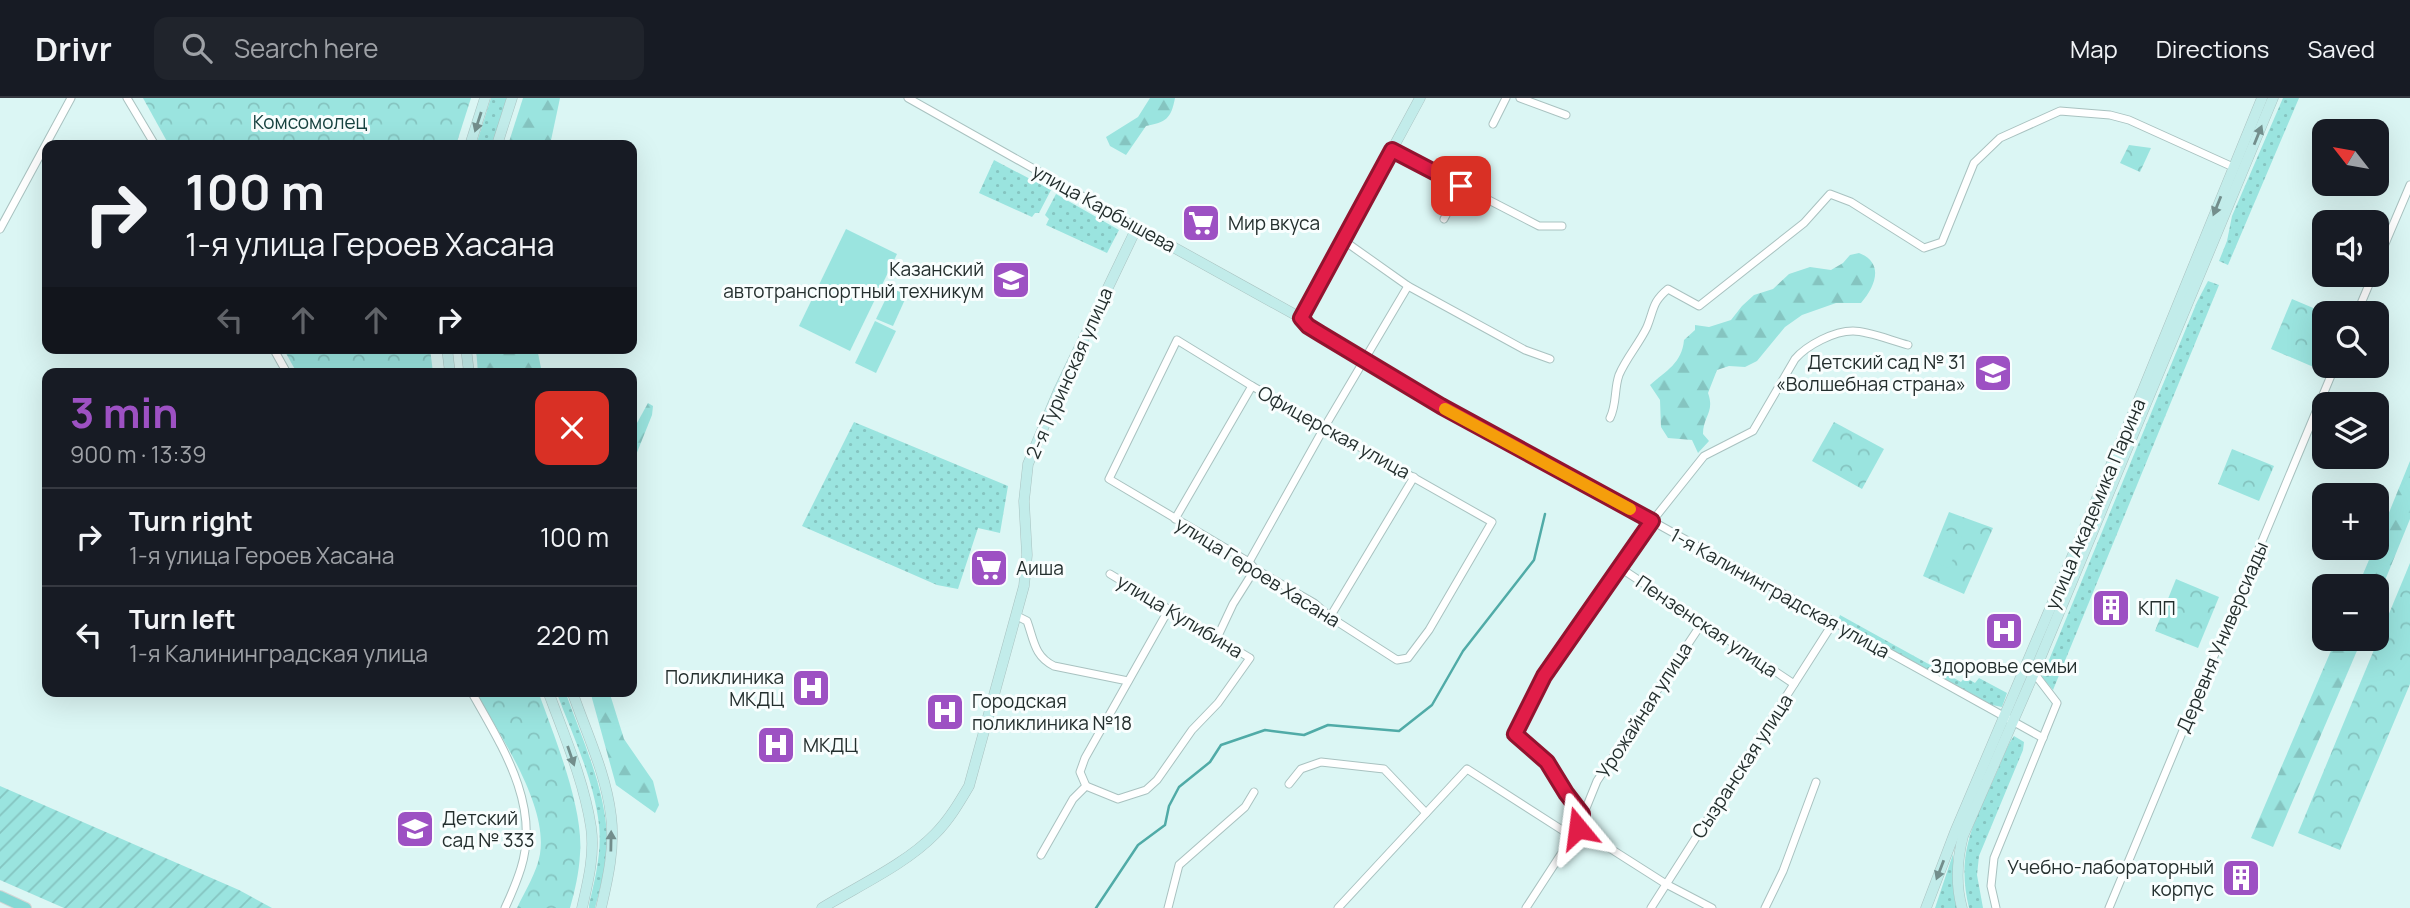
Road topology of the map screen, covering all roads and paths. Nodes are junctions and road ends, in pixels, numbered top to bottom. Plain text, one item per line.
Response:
1 (71, 98) edge
2 (127, 98) edge
3 (485, 98) edge
4 (512, 98) edge
5 (908, 98) edge
6 (1420, 98) edge
7 (1506, 98) edge
8 (1520, 98) edge
9 (2262, 98) edge
10 (2273, 98) edge
11 (1566, 115) dead end
12 (1493, 124) dead end
13 (48, 140) edge
14 (152, 140) edge
15 (472, 140) edge
16 (499, 140) edge
17 (1392, 150) junction
18 (42, 152) edge
19 (2233, 167) junction
20 (2243, 171) junction
21 (2410, 185) edge
22 (1461, 186) junction
23 (1444, 219) dead end
24 (1562, 226) dead end
25 (1137, 227) junction
26 (0, 229) edge
27 (2389, 234) edge
28 (1343, 240) junction
29 (1408, 286) junction
30 (1301, 318) junction
31 (2175, 322) junction
32 (1908, 345) dead end
33 (1550, 359) dead end
34 (1363, 361) junction
35 (2330, 378) edge
36 (1252, 386) junction
37 (1610, 418) dead end
38 (1324, 428) junction
39 (1414, 477) junction
40 (1109, 479) joint
41 (1175, 519) junction
42 (1652, 521) junction
43 (1249, 562) junction
44 (1619, 567) junction
45 (1255, 569) junction
46 (1110, 574) dead end
47 (1169, 609) junction
48 (1017, 616) junction
49 (1330, 617) junction
50 (1702, 622) junction
51 (1833, 623) junction
52 (1217, 638) junction
53 (1408, 658) joint
54 (2034, 673) junction
55 (1128, 681) junction
56 (1794, 684) junction
57 (474, 697) edge
58 (550, 697) edge
59 (574, 697) edge
60 (2008, 720) junction
61 (2043, 738) junction
62 (1816, 782) dead end
63 (1289, 784) dead end
64 (1086, 786) junction
65 (1254, 792) dead end
66 (1426, 813) junction
67 (1582, 814) junction
68 (1578, 828) junction
69 (1573, 836) junction
70 (1041, 855) dead end
71 (1666, 884) junction
72 (0, 896) edge
73 (26, 908) edge
74 (505, 908) edge
75 (582, 908) edge
76 (601, 908) edge
77 (822, 908) edge
78 (1168, 908) edge
79 (1338, 908) edge
80 (1526, 908) edge
81 (1651, 908) edge
82 (1712, 908) edge
83 (1765, 908) edge
84 (1926, 908) edge
85 (1962, 908) edge
86 (1996, 908) edge
87 (2109, 908) edge

1 - 13 street
2 - 14 street
3 -> 15 main road
4 - 16 main road
5 - 25 street, улица Карбышева
6 - 17 main road
7 - 12 street
8 - 11 street
9 - 19 main road, улица Академика Парина
20 -> 10 main road, улица Академика Парина
17 - 22 street
17 - 28 main road
18 - 26 street
19 - 20 main road
19 -> 31 main road, улица Академика Парина
19 - 37 street
20 - 31 main road, улица Академика Парина
21 - 27 street
22 - 23 street
22 - 24 street
25 - 30 main road, улица Карбышева
25 - 48 main road, 2-я Туринская улица
28 - 29 street
28 - 30 main road
29 - 33 street
29 - 34 street
30 - 34 street, 1-я Калининградская улица
31 - 54 main road, улица Академика Парина
31 - 60 main road, улица Академика Парина
32 - 42 street
34 - 38 street
34 - 42 street, 1-я Калининградская улица
35 - 87 street, Деревня Универсиады
36 - 38 street, Офицерская улица
36 - 40 street, Офицерская улица
36 - 41 street
38 - 39 street, Офицерская улица
38 - 43 street
39 - 49 street
39 - 53 street, Офицерская улица
40 - 41 street, улица Героев Хасана
41 - 43 street, улица Героев Хасана
42 - 44 street
42 - 51 street, 1-я Калининградская улица
43 - 45 street, улица Героев Хасана
44 - 50 street, Пензенская улица
44 - 67 street
45 - 49 street, улица Героев Хасана
45 - 52 street
46 - 47 street, улица Кулибина
47 - 52 street, улица Кулибина
47 - 55 street
48 - 55 street
48 - 77 main road, 2-я Туринская улица
49 - 53 street, улица Героев Хасана
50 - 56 street, Пензенская улица
50 - 67 street, Урожайная улица
51 - 56 street, Сызранская улица
51 - 60 street, 1-я Калининградская улица
52 - 64 street, улица Кулибина
54 - 60 main road, улица Академика Парина
54 - 61 street
55 - 64 street
56 - 71 street, Сызранская улица
57 - 74 street
58 -> 75 main road
76 -> 59 main road
60 - 61 street, 1-я Калининградская улица
60 -> 84 main road, улица Академика Парина
60 - 85 main road, улица Академика Парина
61 - 86 street
62 - 83 street
63 - 66 street
64 - 70 street
65 - 78 street
66 - 69 street
66 - 79 street
67 - 68 street, Урожайная улица
68 - 69 street, Урожайная улица
68 - 71 street
69 - 80 street, Урожайная улица
71 - 81 street, Сызранская улица
71 - 82 street
72 - 73 main road

